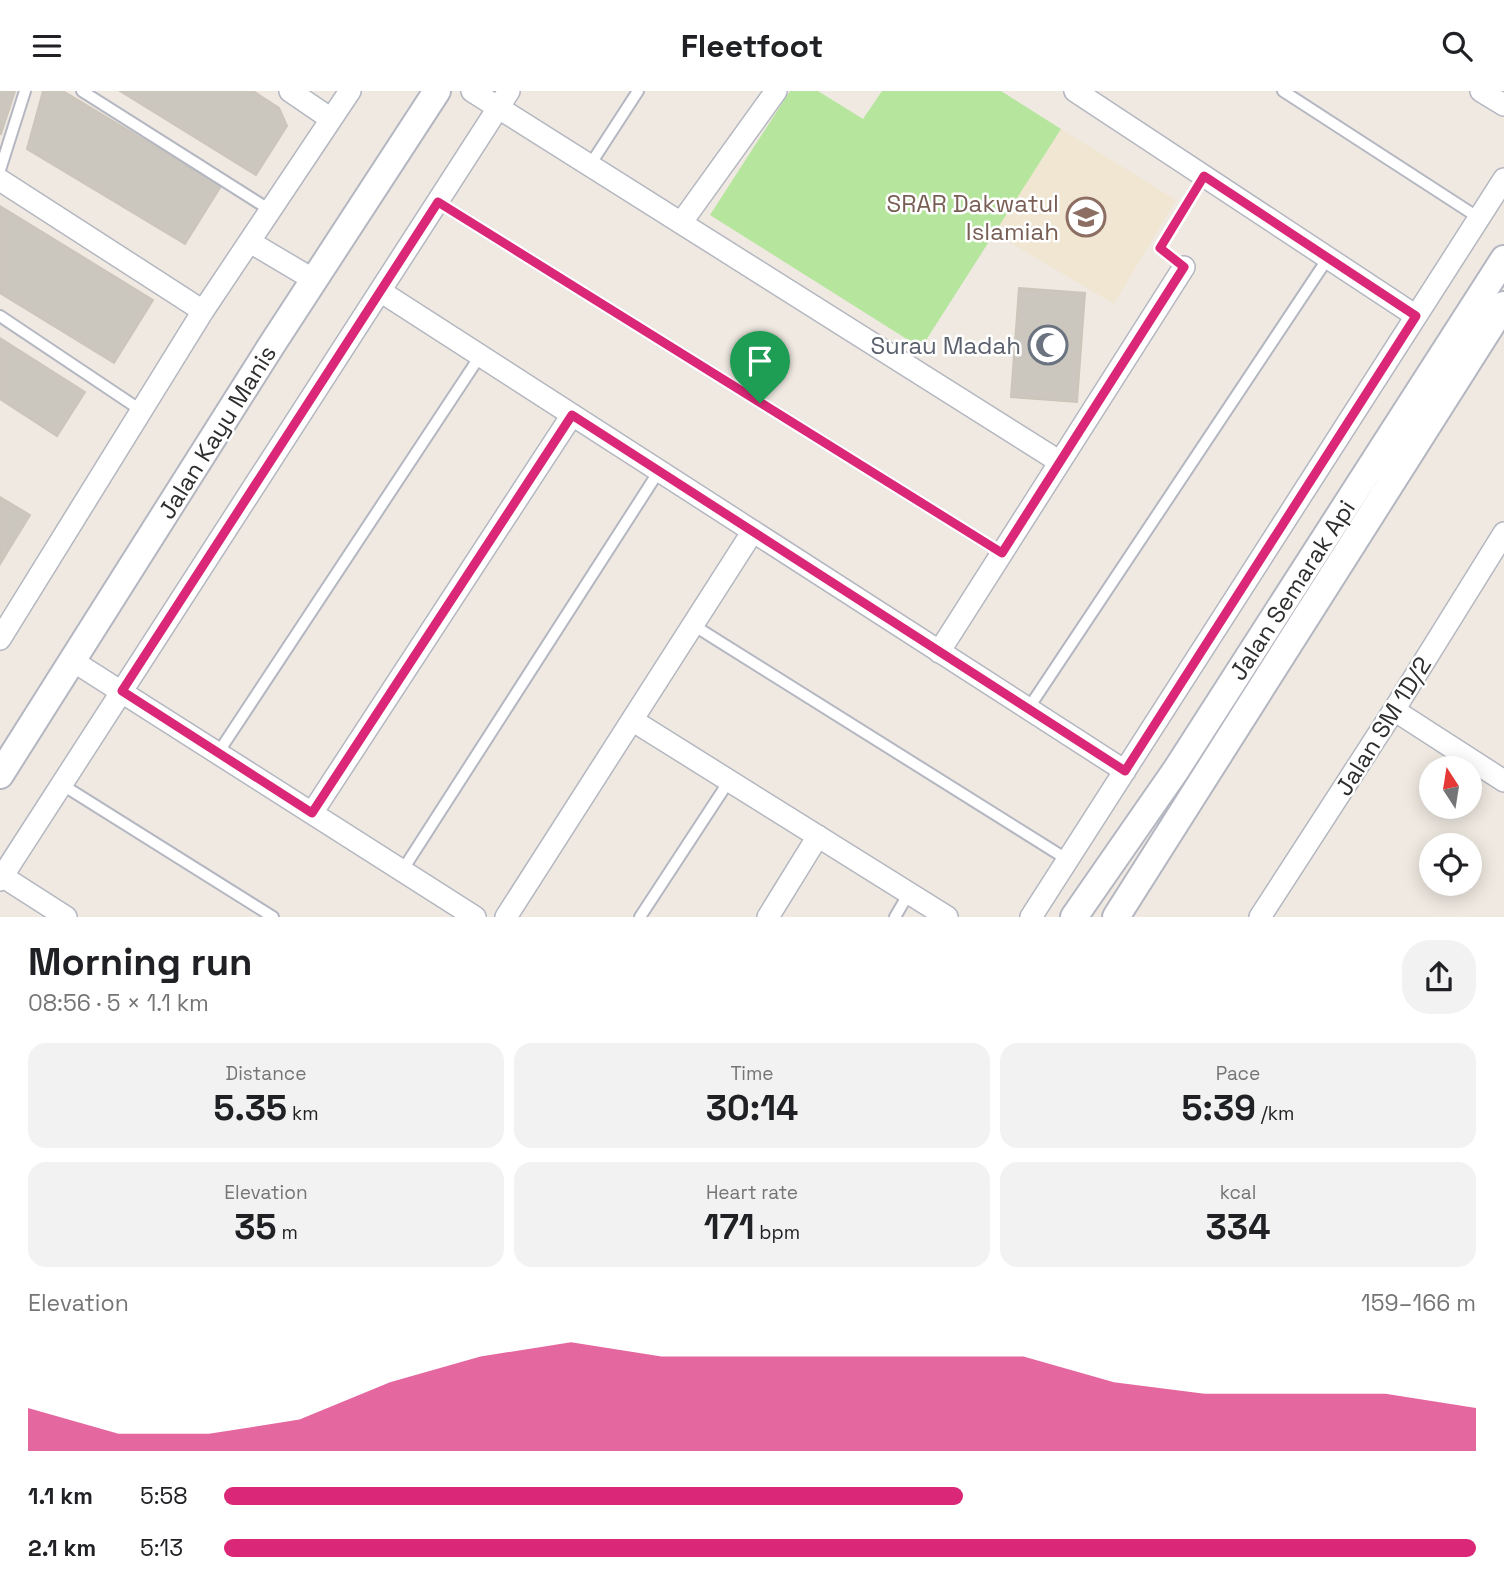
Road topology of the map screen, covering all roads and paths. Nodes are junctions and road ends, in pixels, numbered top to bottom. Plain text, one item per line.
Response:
1 (25, 91) edge
2 (82, 91) edge
3 (290, 91) edge
4 (350, 91) edge
5 (437, 91) edge
6 (472, 91) edge
7 (638, 91) edge
8 (776, 91) edge
9 (1075, 91) edge
10 (1283, 91) edge
11 (1481, 91) edge
12 (504, 99) edge
13 (1504, 105) edge
14 (331, 119) junction
15 (590, 165) junction
16 (0, 170) edge
17 (1204, 176) junction
18 (1504, 179) edge
19 (0, 180) edge
20 (438, 202) junction
21 (271, 210) junction
22 (1479, 218) junction
23 (681, 223) junction
24 (250, 242) junction
25 (1328, 258) junction
26 (1504, 259) edge
27 (1184, 267) joint
28 (314, 280) junction
29 (380, 291) junction
30 (1504, 305) edge
31 (204, 311) junction
32 (0, 316) edge
33 (1416, 316) junction
34 (480, 356) junction
35 (142, 411) junction
36 (572, 415) junction
37 (1060, 462) junction
38 (659, 471) junction
39 (753, 531) junction
40 (1504, 533) edge
41 (1002, 553) junction
42 (693, 625) junction
43 (0, 639) edge
44 (939, 652) junction
45 (73, 661) junction
46 (122, 691) junction
47 (1028, 709) junction
48 (1394, 710) junction
49 (632, 720) junction
50 (218, 753) junction
51 (1125, 771) junction
52 (0, 775) edge
53 (729, 781) junction
54 (1504, 781) edge
55 (61, 784) junction
56 (312, 813) junction
57 (818, 837) junction
58 (1068, 860) junction
59 (402, 871) junction
60 (1, 878) edge
61 (909, 893) junction
62 (66, 917) edge
63 (273, 917) edge
64 (475, 917) edge
65 (506, 917) edge
66 (640, 917) edge
67 (768, 917) edge
68 (895, 917) edge
69 (947, 917) edge
70 (1031, 917) edge
71 (1074, 917) edge
72 (1116, 917) edge
73 (1260, 917) edge

1 - 16 lane
2 - 21 lane
3 - 14 street
4 - 14 street
5 - 28 street, Jalan Kayu Manis
6 - 12 street
7 - 15 lane
8 - 23 street
9 - 17 street
10 - 22 lane
11 - 13 street
12 - 15 street
12 - 20 street
14 - 21 street
15 - 23 street
17 - 25 street
17 - 27 path
18 - 22 street
19 - 31 street
20 - 29 street
20 - 41 lane
21 - 24 street
22 - 33 street
23 - 37 street
24 - 28 street
24 - 31 street
25 - 33 street
25 - 47 lane
26 - 71 street, Jalan Semarak Api
27 - 37 street
28 - 45 street, Jalan Kayu Manis
29 - 34 street
29 - 46 street
30 - 72 street, Jalan Semarak Api
31 - 35 street
32 - 35 lane
33 - 51 street
34 - 36 street
34 - 50 lane
35 - 43 street
36 - 38 street
36 - 56 street
37 - 41 street
38 - 39 street
38 - 59 lane
39 - 42 street
39 - 44 street
40 - 48 street, Jalan SM 1D/2
41 - 44 street
42 - 49 street
42 - 58 lane
44 - 47 street
45 - 46 street
45 - 52 street, Jalan Kayu Manis
46 - 50 street
46 - 55 street
47 - 51 street
48 - 54 street
48 - 73 street, Jalan SM 1D/2
49 - 53 street
49 - 65 street
50 - 56 street
51 - 58 street
53 - 57 street
53 - 66 lane
55 - 60 street
55 - 63 lane
56 - 59 street
57 - 61 street
57 - 67 street
58 - 70 street
59 - 64 street
60 - 62 street
61 - 68 lane
61 - 69 street

